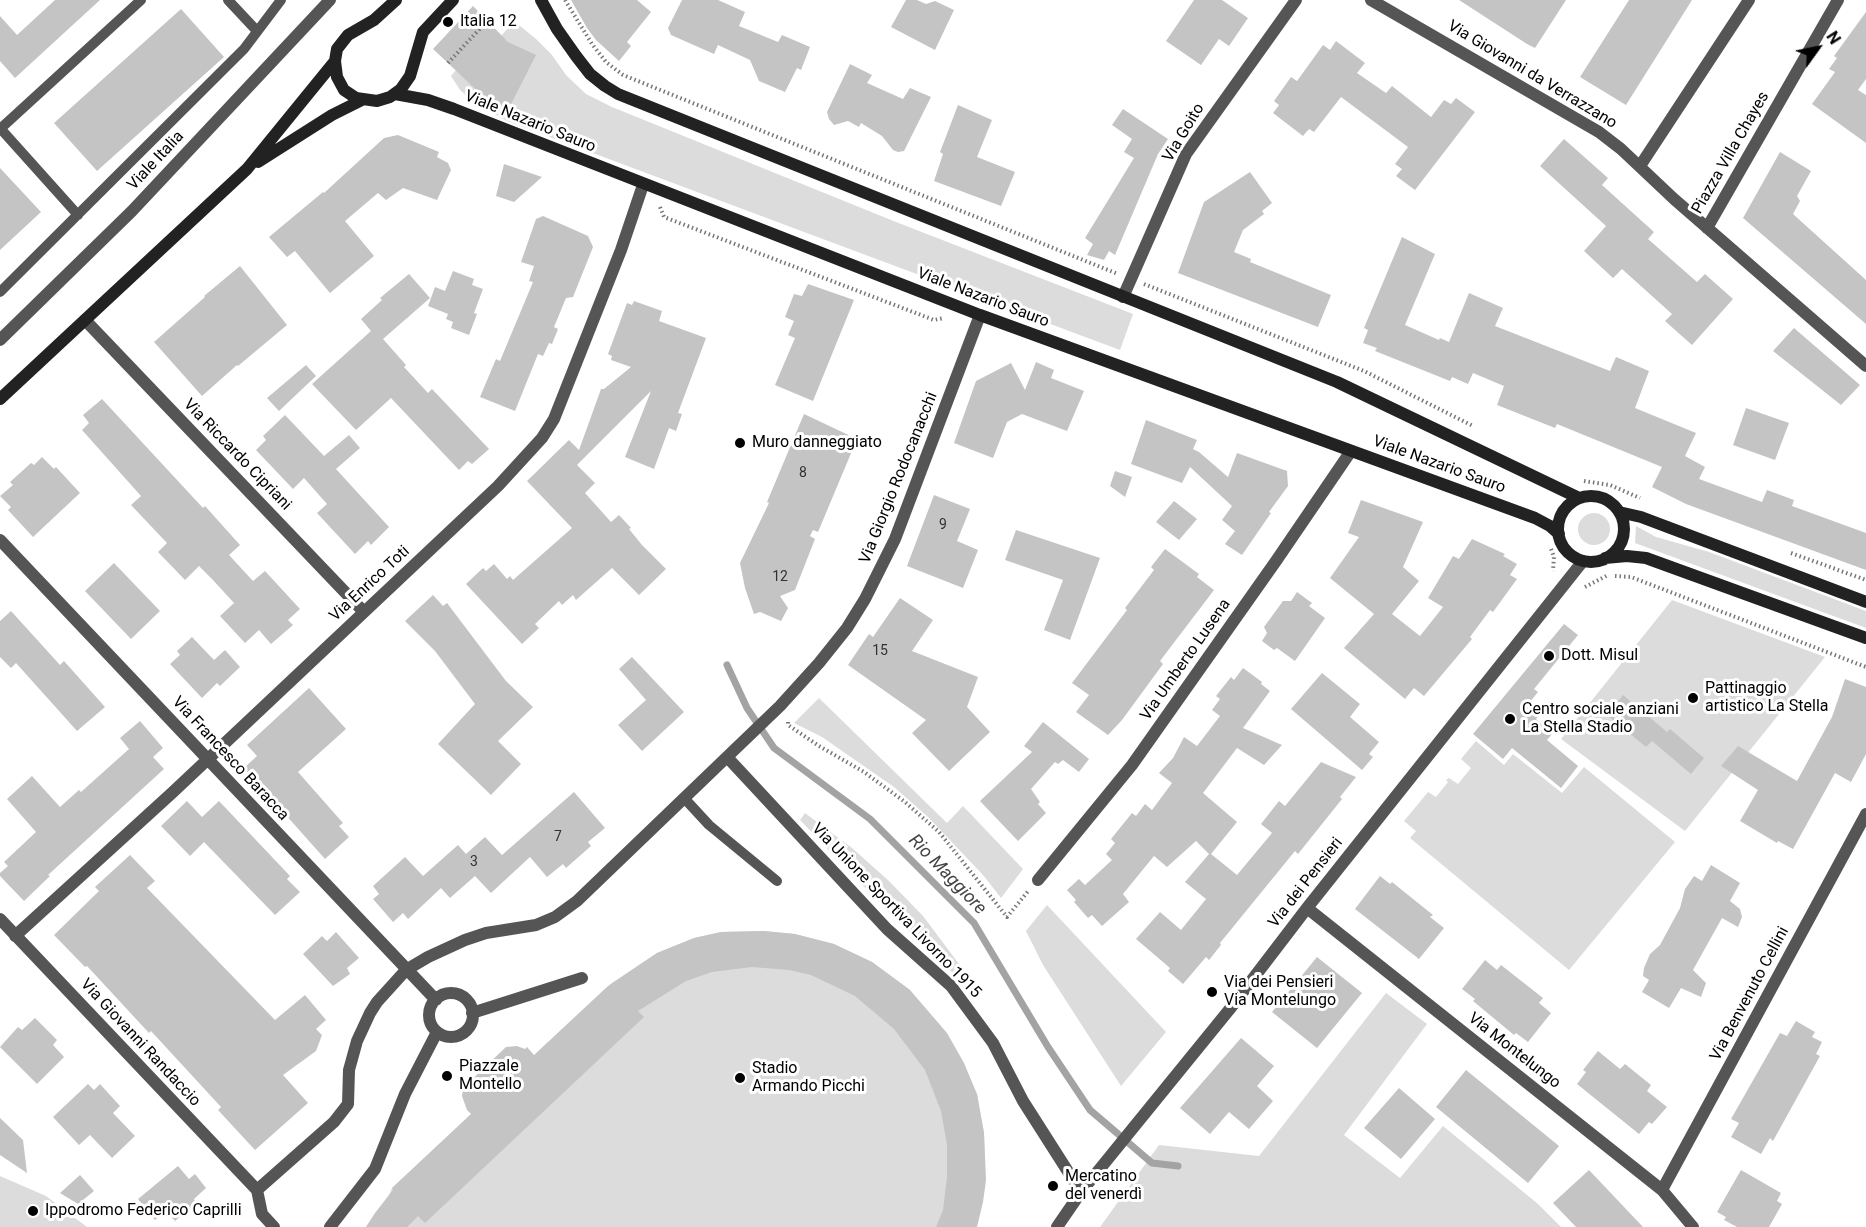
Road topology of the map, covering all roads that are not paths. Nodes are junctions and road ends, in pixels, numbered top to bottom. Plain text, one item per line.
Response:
1 (141, 0) edge
2 (228, 0) edge
3 (281, 0) edge
4 (330, 0) edge
5 (396, 0) edge
6 (453, 0) edge
7 (541, 0) edge
8 (1296, 0) edge
9 (1371, 0) edge
10 (1749, 0) edge
11 (1838, 0) edge
12 (257, 31) junction
13 (334, 62) junction
14 (395, 94) junction
15 (362, 100) junction
16 (0, 129) edge
17 (1640, 166) junction
18 (247, 169) junction
19 (644, 184) junction
20 (78, 215) junction
21 (1707, 228) junction
22 (0, 292) edge
23 (1123, 297) junction
24 (980, 315) junction
25 (86, 320) junction
26 (0, 340) edge
27 (1866, 366) edge
28 (0, 399) edge
29 (1351, 451) junction
30 (1579, 498) junction
31 (1619, 512) junction
32 (1559, 534) junction
33 (0, 540) edge
34 (1605, 558) junction
35 (1583, 561) junction
36 (1866, 602) edge
37 (364, 612) junction
38 (1866, 639) edge
39 (735, 749) junction
40 (208, 760) junction
41 (685, 799) junction
42 (1866, 814) edge
43 (1038, 880) road end
44 (777, 881) dead end
45 (1307, 908) junction
46 (0, 919) edge
47 (15, 936) junction
48 (406, 970) junction
49 (582, 978) dead end
50 (436, 1000) junction
51 (472, 1013) junction
52 (437, 1032) junction
53 (257, 1190) junction
54 (1662, 1190) junction
55 (1081, 1192) junction
56 (274, 1227) edge
57 (330, 1227) edge
58 (1058, 1227) edge
59 (1693, 1227) edge

1 - 16 lane
2 - 12 lane
3 - 12 lane
4 - 26 street, Viale Italia
5 - 13 main road
6 - 14 main road
7 - 23 main road, Viale Nazario Sauro
8 - 23 street, Via Goito
9 - 17 street, Via Giovanni da Verrazzano
10 - 17 street
11 - 21 street, Piazza Villa Chayes
12 - 20 lane
13 - 15 main road
13 - 18 main road
14 - 15 main road
14 - 19 main road, Viale Nazario Sauro
15 - 18 main road
16 - 20 lane
17 - 21 street, Piazza Villa Chayes
18 - 25 main road
19 - 24 main road, Viale Nazario Sauro
19 - 37 street, Via Enrico Toti
20 - 22 lane
21 - 27 street
23 - 30 main road, Viale Nazario Sauro
24 - 29 main road, Viale Nazario Sauro
24 - 39 street, Via Giorgio Rodocanacchi
25 - 28 main road
25 - 37 street, Via Riccardo Cipriani
29 - 32 main road, Viale Nazario Sauro
29 - 43 street, Via Umberto Lusena
30 - 31 main road
30 - 32 main road
31 - 34 main road
31 - 36 main road
32 - 35 main road
33 - 40 street, Via Francesco Baracca
34 - 35 main road
34 - 38 main road
35 - 45 street, Via dei Pensieri
37 - 40 street, Via Enrico Toti
39 - 41 street
39 - 55 street, Via Unione Sportiva Livorno 1915
40 - 47 street, Via Enrico Toti
40 - 48 street, Via Francesco Baracca
41 - 44 lane
41 - 48 street
42 - 54 street, Via Benvenuto Cellini
45 - 54 street, Via Montelungo
45 - 55 street, Via dei Pensieri
46 - 47 street, Via Giovanni Randaccio
47 - 53 street, Via Giovanni Randaccio
48 - 50 street, Via Francesco Baracca
48 - 53 street
49 - 51 street
50 - 51 street
50 - 52 street
51 - 52 street
52 - 57 street
53 - 56 street
54 - 59 street, Via Montelungo
55 - 58 street, Via dei Pensieri

